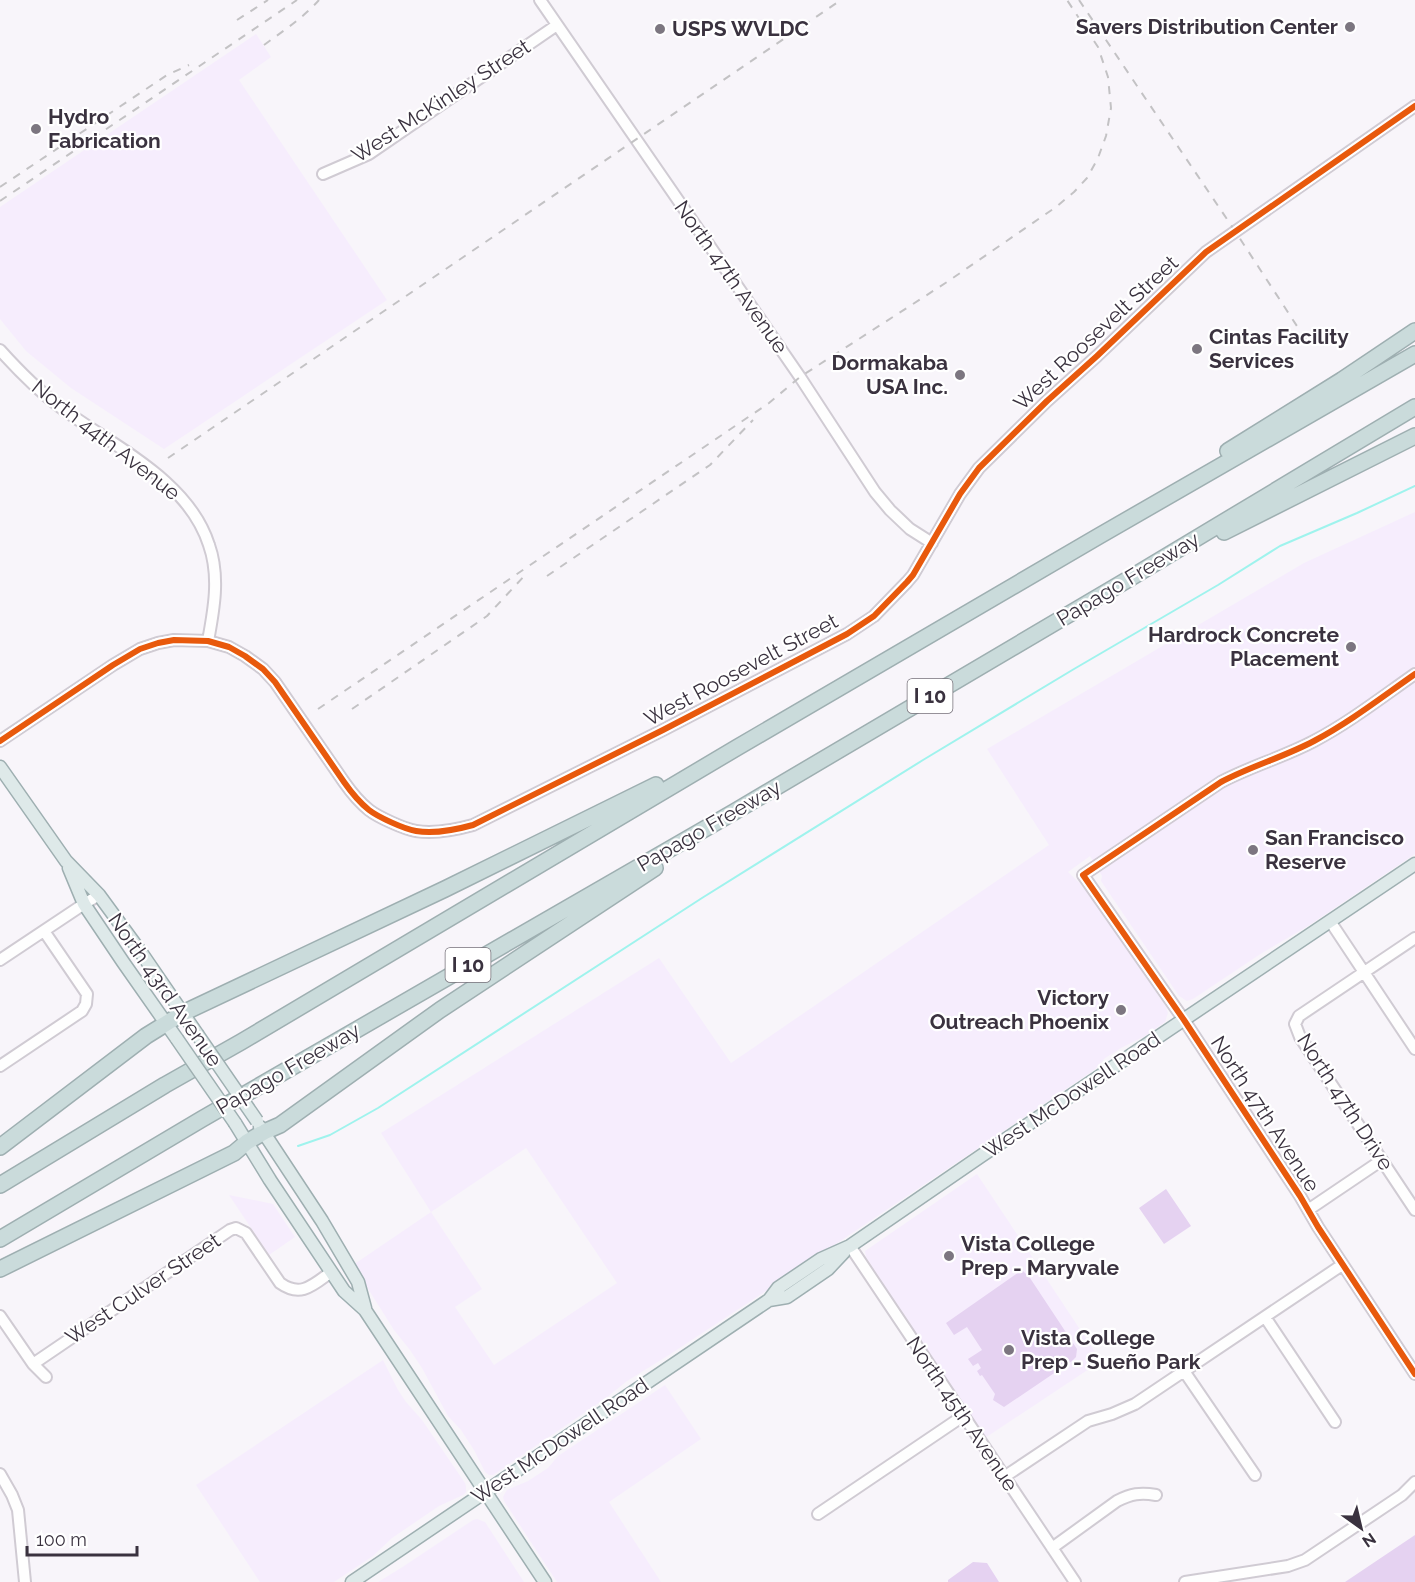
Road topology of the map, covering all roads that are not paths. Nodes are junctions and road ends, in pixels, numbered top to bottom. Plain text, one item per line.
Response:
1 (540, 0) edge
2 (557, 25) junction
3 (1415, 106) edge
4 (323, 174) dead end
5 (1415, 331) edge
6 (0, 350) edge
7 (1415, 354) edge
8 (1415, 407) edge
9 (1415, 436) edge
10 (1099, 536) junction
11 (932, 543) junction
12 (1127, 580) junction
13 (208, 641) junction
14 (1415, 674) edge
15 (0, 741) edge
16 (738, 747) junction
17 (0, 767) edge
18 (734, 812) junction
19 (66, 861) junction
20 (1415, 864) edge
21 (99, 895) junction
22 (84, 904) junction
23 (1330, 921) junction
24 (44, 931) junction
25 (1415, 938) edge
26 (0, 960) edge
27 (1364, 973) junction
28 (183, 1013) junction
29 (1184, 1020) junction
30 (166, 1023) junction
31 (1415, 1048) edge
32 (0, 1066) edge
33 (260, 1127) junction
34 (244, 1137) junction
35 (0, 1147) edge
36 (1382, 1160) junction
37 (0, 1185) edge
38 (1308, 1210) junction
39 (1415, 1210) edge
40 (0, 1239) edge
41 (850, 1246) junction
42 (1342, 1265) junction
43 (0, 1269) edge
44 (331, 1272) junction
45 (358, 1282) junction
46 (344, 1291) junction
47 (365, 1310) junction
48 (0, 1316) edge
49 (1265, 1317) junction
50 (33, 1364) junction
51 (1184, 1371) junction
52 (1415, 1374) edge
53 (46, 1377) dead end
54 (963, 1416) junction
55 (1335, 1422) dead end
56 (1255, 1475) dead end
57 (1004, 1477) junction
58 (2, 1481) edge
59 (1415, 1482) edge
60 (485, 1492) junction
61 (1156, 1495) dead end
62 (818, 1514) dead end
63 (1052, 1548) junction
64 (25, 1582) edge
65 (352, 1582) edge
66 (545, 1582) edge
67 (1075, 1582) edge
68 (1185, 1582) edge

1 - 2 street, North 47th Avenue
2 - 4 street, West McKinley Street
2 - 11 street, North 47th Avenue
3 - 11 street, West Roosevelt Street
5 - 10 highway
6 - 13 street, North 44th Avenue
7 - 10 highway, I 10
8 - 12 highway, Papago Freeway / I 10
9 - 12 highway
10 - 16 highway, I 10
11 - 13 street, West Roosevelt Street
12 - 18 highway, Papago Freeway / I 10
13 - 15 street, West Roosevelt Street
14 - 29 street, North 47th Avenue
16 - 28 highway
16 - 37 highway, I 10
17 - 19 main road, North 43rd Avenue
18 - 33 highway
18 - 40 highway, Papago Freeway / I 10
19 - 21 main road, North 43rd Avenue
19 - 22 main road, North 43rd Avenue
20 - 23 main road, West McDowell Road
21 - 22 street
21 - 28 main road, North 43rd Avenue
22 - 24 street
22 - 30 main road, North 43rd Avenue
23 - 27 street
23 - 29 main road, West McDowell Road
24 - 26 street
24 - 32 street
25 - 27 street
27 - 31 street
27 - 36 street, North 47th Drive
28 - 30 highway
28 - 33 main road, North 43rd Avenue, bridge
29 - 38 street, North 47th Avenue
29 - 41 main road, West McDowell Road
30 - 34 main road, North 43rd Avenue, bridge
30 - 35 highway
33 - 34 highway
33 - 45 main road, North 43rd Avenue
34 - 43 highway
34 - 44 main road, North 43rd Avenue
36 - 38 street
36 - 39 street, North 47th Drive
38 - 42 street, North 47th Avenue
41 - 54 street, North 45th Avenue
41 - 60 main road, West McDowell Road
42 - 49 street
42 - 52 street, North 47th Avenue
44 - 45 main road
44 - 46 main road, North 43rd Avenue
44 - 50 street, West Culver Street
45 - 46 main road
45 - 47 main road, North 43rd Avenue
46 - 47 main road, North 43rd Avenue
47 - 60 main road, North 43rd Avenue
48 - 50 street
49 - 51 street
49 - 55 street
50 - 53 street
51 - 56 street
51 - 57 street
54 - 57 street, North 45th Avenue
54 - 62 street
57 - 63 street, North 45th Avenue
58 - 64 street
59 - 68 street
60 - 65 main road, West McDowell Road
60 - 66 main road, North 43rd Avenue
61 - 63 street
63 - 67 street, North 45th Avenue

